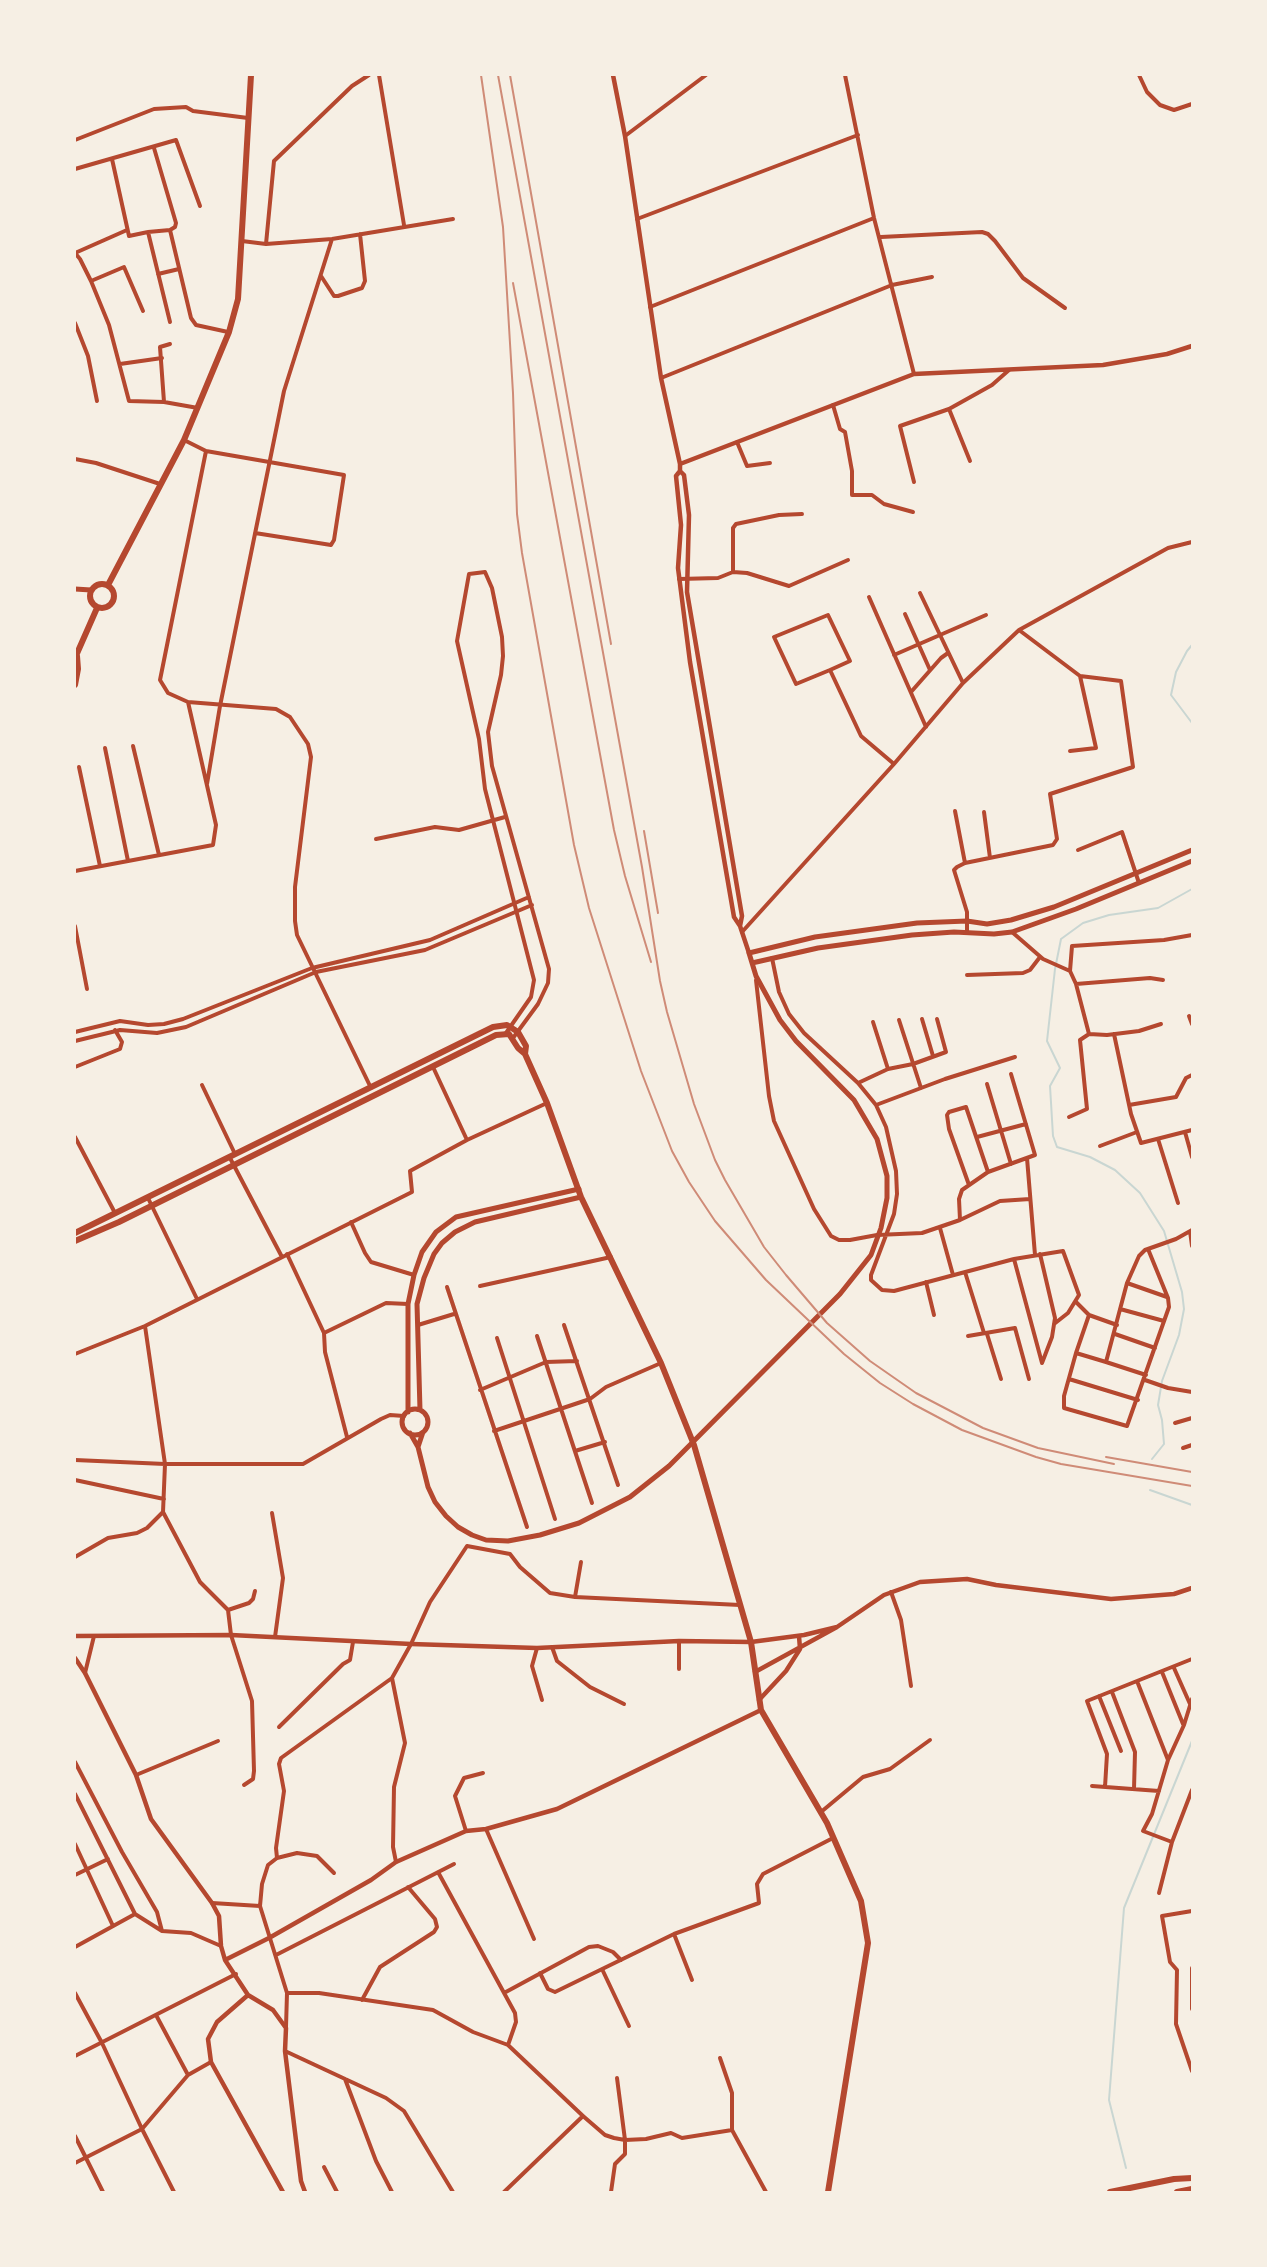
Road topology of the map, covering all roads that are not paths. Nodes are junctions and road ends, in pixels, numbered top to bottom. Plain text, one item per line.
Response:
1 (251, 75) edge
2 (369, 75) edge
3 (379, 75) edge
4 (613, 75) edge
5 (706, 75) edge
6 (845, 75) edge
7 (1139, 75) edge
8 (1192, 104) edge
9 (249, 118) junction
10 (626, 135) junction
11 (858, 135) junction
12 (75, 140) edge
13 (154, 148) junction
14 (112, 159) junction
15 (75, 169) edge
16 (200, 206) dead end
17 (874, 218) junction
18 (453, 219) dead end
19 (638, 219) junction
20 (404, 225) junction
21 (128, 230) junction
22 (170, 230) junction
23 (148, 232) junction
24 (360, 234) junction
25 (881, 237) junction
26 (332, 239) junction
27 (242, 241) junction
28 (266, 244) junction
29 (80, 259) junction
30 (75, 262) edge
31 (179, 269) junction
32 (158, 274) junction
33 (321, 276) junction
34 (932, 277) dead end
35 (91, 281) junction
36 (891, 285) junction
37 (650, 307) junction
38 (1065, 308) dead end
39 (143, 310) dead end
40 (170, 322) dead end
41 (75, 323) edge
42 (229, 332) junction
43 (170, 344) dead end
44 (1192, 346) edge
45 (162, 358) junction
46 (120, 364) junction
47 (1010, 370) junction
48 (914, 374) junction
49 (661, 378) junction
50 (97, 401) dead end
51 (164, 402) junction
52 (833, 405) junction
53 (199, 408) junction
54 (949, 409) junction
55 (184, 440) junction
56 (737, 441) junction
57 (206, 451) junction
58 (75, 459) edge
59 (970, 461) dead end
60 (270, 462) junction
61 (770, 463) dead end
62 (680, 464) junction
63 (680, 471) junction
64 (914, 482) dead end
65 (160, 484) junction
66 (913, 512) dead end
67 (802, 514) dead end
68 (255, 533) junction
69 (1192, 543) edge
70 (848, 560) dead end
71 (732, 572) junction
72 (678, 579) junction
73 (687, 580) junction
74 (108, 585) junction
75 (75, 590) edge
76 (90, 590) junction
77 (920, 593) dead end
78 (869, 597) dead end
79 (97, 608) junction
80 (905, 614) dead end
81 (986, 615) dead end
82 (1019, 630) junction
83 (939, 634) junction
84 (919, 644) junction
85 (948, 653) junction
86 (894, 655) junction
87 (76, 657) edge
88 (830, 670) junction
89 (930, 670) junction
90 (1080, 676) junction
91 (963, 683) junction
92 (75, 685) edge
93 (702, 686) junction
94 (694, 688) junction
95 (911, 692) junction
96 (188, 702) junction
97 (220, 706) junction
98 (926, 727) junction
99 (133, 746) dead end
100 (105, 748) dead end
101 (1070, 751) dead end
102 (491, 757) junction
103 (481, 758) junction
104 (894, 764) junction
105 (79, 767) dead end
106 (207, 784) junction
107 (956, 811) dead end
108 (984, 812) dead end
109 (506, 817) junction
110 (494, 820) junction
111 (376, 839) dead end
112 (1077, 850) dead end
113 (1192, 850) edge
114 (159, 855) junction
115 (990, 858) junction
116 (128, 861) junction
117 (1192, 861) edge
118 (965, 863) junction
119 (100, 866) junction
120 (75, 872) edge
121 (1135, 874) junction
122 (1139, 882) junction
123 (529, 897) junction
124 (514, 903) junction
125 (531, 905) junction
126 (517, 911) junction
127 (967, 921) junction
128 (75, 926) edge
129 (741, 929) junction
130 (967, 932) junction
131 (1012, 932) junction
132 (1192, 935) edge
133 (815, 937) junction
134 (818, 948) junction
135 (749, 953) junction
136 (772, 957) junction
137 (1041, 958) junction
138 (752, 963) junction
139 (312, 968) junction
140 (1070, 971) junction
141 (316, 972) junction
142 (968, 975) dead end
143 (756, 976) junction
144 (1162, 980) dead end
145 (1076, 984) junction
146 (87, 988) dead end
147 (1189, 1016) dead end
148 (922, 1019) dead end
149 (937, 1019) dead end
150 (899, 1020) dead end
151 (873, 1023) dead end
152 (1161, 1024) dead end
153 (1192, 1024) edge
154 (511, 1026) junction
155 (115, 1030) junction
156 (75, 1032) edge
157 (518, 1032) junction
158 (506, 1033) junction
159 (1089, 1034) junction
160 (1114, 1034) junction
161 (513, 1038) junction
162 (75, 1041) edge
163 (525, 1054) junction
164 (933, 1056) junction
165 (1015, 1057) dead end
166 (913, 1064) junction
167 (432, 1066) junction
168 (75, 1067) edge
169 (888, 1069) junction
170 (1011, 1074) dead end
171 (1192, 1075) edge
172 (858, 1083) junction
173 (987, 1084) dead end
174 (202, 1085) dead end
175 (371, 1088) junction
176 (921, 1089) junction
177 (375, 1096) junction
178 (548, 1103) junction
179 (876, 1105) junction
180 (1129, 1105) junction
181 (1069, 1116) dead end
182 (1026, 1124) junction
183 (1001, 1130) junction
184 (1192, 1130) edge
185 (1137, 1132) junction
186 (1185, 1132) junction
187 (75, 1137) edge
188 (977, 1137) junction
189 (1158, 1139) junction
190 (467, 1140) junction
191 (1100, 1146) dead end
192 (233, 1156) junction
193 (1027, 1158) junction
194 (1192, 1158) edge
195 (1011, 1164) junction
196 (233, 1166) junction
197 (988, 1172) junction
198 (969, 1185) junction
199 (579, 1189) junction
200 (581, 1197) junction
201 (148, 1198) junction
202 (1030, 1199) junction
203 (1178, 1203) dead end
204 (151, 1206) junction
205 (115, 1214) junction
206 (452, 1220) junction
207 (960, 1220) junction
208 (351, 1222) junction
209 (940, 1228) junction
210 (459, 1230) junction
211 (1191, 1230) edge
212 (75, 1233) edge
213 (887, 1234) junction
214 (75, 1241) edge
215 (1192, 1246) edge
216 (1148, 1249) junction
217 (287, 1254) junction
218 (1038, 1255) junction
219 (282, 1257) junction
220 (612, 1257) junction
221 (1014, 1259) junction
222 (966, 1272) junction
223 (414, 1275) junction
224 (953, 1275) junction
225 (926, 1282) junction
226 (1127, 1283) junction
227 (480, 1286) dead end
228 (447, 1287) dead end
229 (1168, 1298) junction
230 (197, 1299) junction
231 (1076, 1302) junction
232 (408, 1304) junction
233 (1120, 1309) junction
234 (454, 1314) junction
235 (934, 1315) dead end
236 (1089, 1315) junction
237 (1164, 1321) junction
238 (1054, 1324) junction
239 (417, 1325) junction
240 (564, 1325) dead end
241 (1116, 1325) junction
242 (145, 1326) junction
243 (324, 1333) junction
244 (986, 1333) junction
245 (1115, 1334) junction
246 (537, 1336) dead end
247 (968, 1336) dead end
248 (497, 1338) dead end
249 (1155, 1348) junction
250 (1076, 1353) junction
251 (75, 1354) edge
252 (577, 1361) junction
253 (546, 1362) junction
254 (1106, 1362) junction
255 (661, 1363) junction
256 (1145, 1377) junction
257 (509, 1378) junction
258 (1001, 1379) dead end
259 (1029, 1379) dead end
260 (1069, 1379) junction
261 (480, 1390) junction
262 (1192, 1392) edge
263 (590, 1399) junction
264 (1138, 1400) junction
265 (561, 1409) junction
266 (420, 1410) junction
267 (406, 1414) junction
268 (1192, 1418) edge
269 (523, 1422) junction
270 (1175, 1423) dead end
271 (494, 1431) junction
272 (423, 1432) junction
273 (410, 1434) junction
274 (347, 1437) junction
275 (605, 1442) junction
276 (1192, 1445) edge
277 (418, 1447) junction
278 (1183, 1448) dead end
279 (575, 1451) junction
280 (75, 1460) edge
281 (165, 1464) junction
282 (75, 1480) edge
283 (618, 1485) dead end
284 (164, 1499) junction
285 (592, 1503) dead end
286 (163, 1512) junction
287 (272, 1514) dead end
288 (555, 1519) dead end
289 (527, 1527) dead end
290 (75, 1557) edge
291 (581, 1562) dead end
292 (1192, 1588) edge
293 (255, 1592) dead end
294 (891, 1592) junction
295 (575, 1598) junction
296 (741, 1605) junction
297 (228, 1611) junction
298 (837, 1628) junction
299 (231, 1635) junction
300 (75, 1636) edge
301 (94, 1636) junction
302 (799, 1636) junction
303 (274, 1637) junction
304 (679, 1641) junction
305 (353, 1642) junction
306 (751, 1642) junction
307 (411, 1644) junction
308 (552, 1647) junction
309 (537, 1648) junction
310 (800, 1649) junction
311 (75, 1659) edge
312 (1192, 1659) edge
313 (1174, 1668) junction
314 (679, 1670) dead end
315 (1162, 1671) junction
316 (755, 1672) junction
317 (85, 1673) junction
318 (392, 1678) junction
319 (1137, 1681) junction
320 (911, 1686) dead end
321 (1112, 1692) junction
322 (1099, 1696) junction
323 (542, 1700) dead end
324 (759, 1700) junction
325 (1191, 1702) edge
326 (624, 1704) dead end
327 (761, 1710) junction
328 (1184, 1725) junction
329 (279, 1727) dead end
330 (930, 1740) dead end
331 (218, 1741) dead end
332 (1121, 1751) dead end
333 (1168, 1760) junction
334 (75, 1762) edge
335 (483, 1773) dead end
336 (136, 1775) junction
337 (244, 1785) dead end
338 (1092, 1786) dead end
339 (1105, 1787) junction
340 (1134, 1789) junction
341 (1192, 1790) edge
342 (1159, 1791) junction
343 (75, 1794) edge
344 (77, 1803) edge
345 (821, 1812) junction
346 (486, 1829) junction
347 (466, 1831) junction
348 (833, 1838) junction
349 (1170, 1842) junction
350 (75, 1844) edge
351 (277, 1858) junction
352 (108, 1859) junction
353 (396, 1862) junction
354 (454, 1863) dead end
355 (87, 1869) junction
356 (438, 1872) junction
357 (334, 1873) dead end
358 (75, 1875) edge
359 (408, 1887) junction
360 (1159, 1893) dead end
361 (212, 1903) junction
362 (260, 1906) junction
363 (1192, 1911) edge
364 (135, 1914) junction
365 (113, 1926) junction
366 (162, 1931) junction
367 (674, 1934) junction
368 (269, 1938) junction
369 (534, 1939) dead end
370 (221, 1946) junction
371 (75, 1947) edge
372 (276, 1955) junction
373 (225, 1960) junction
374 (621, 1960) junction
375 (1192, 1968) edge
376 (602, 1969) junction
377 (540, 1973) junction
378 (236, 1974) junction
379 (693, 1980) dead end
380 (75, 1993) edge
381 (287, 1993) junction
382 (504, 1993) junction
383 (248, 1995) junction
384 (362, 2000) junction
385 (1192, 2009) edge
386 (156, 2014) junction
387 (629, 2025) dead end
388 (286, 2028) junction
389 (102, 2043) junction
390 (507, 2045) junction
391 (285, 2051) junction
392 (75, 2056) edge
393 (720, 2058) dead end
394 (211, 2062) junction
395 (1192, 2071) edge
396 (188, 2075) junction
397 (617, 2078) dead end
398 (345, 2079) junction
399 (583, 2116) junction
400 (142, 2129) junction
401 (732, 2130) junction
402 (75, 2136) edge
403 (625, 2140) junction
404 (86, 2158) junction
405 (75, 2163) edge
406 (324, 2167) dead end
407 (1192, 2178) edge
408 (1192, 2189) edge
409 (103, 2192) edge
410 (174, 2192) edge
411 (283, 2192) edge
412 (305, 2192) edge
413 (337, 2192) edge
414 (392, 2192) edge
415 (453, 2192) edge
416 (504, 2192) edge
417 (611, 2192) edge
418 (766, 2192) edge
419 (828, 2192) edge
420 (1110, 2192) edge
421 (1177, 2192) edge

1 - 9 main road
2 - 28 street
3 - 20 street
4 - 10 street
5 - 10 street
6 - 11 street
7 - 8 street
9 - 12 street
9 - 27 main road
10 - 19 street
11 - 17 street
11 - 19 street
13 - 14 street
13 - 16 street
13 - 22 street
14 - 15 street
14 - 21 street
17 - 25 street
17 - 37 street
18 - 20 street
19 - 37 street
20 - 24 street
21 - 23 street
21 - 29 street
22 - 23 street
22 - 31 street
23 - 32 street
24 - 26 street
24 - 33 street
25 - 36 street
25 - 38 street
26 - 28 street
26 - 33 street
27 - 28 street
27 - 42 main road
29 - 30 street
29 - 35 street
31 - 32 street
31 - 42 street
32 - 40 street
33 - 60 street
34 - 36 street
35 - 39 street
35 - 46 street
36 - 48 street
36 - 49 street
37 - 49 street
41 - 50 street
42 - 53 main road
43 - 45 street
44 - 47 street
45 - 46 street
45 - 51 street
46 - 51 street
47 - 48 street
47 - 54 street
48 - 52 street
49 - 62 street
51 - 53 street
52 - 56 street
52 - 66 street
53 - 55 main road
54 - 59 street
54 - 64 street
55 - 57 street
55 - 65 main road
56 - 61 street
56 - 62 street
57 - 60 street
57 - 96 street
58 - 65 street
60 - 68 street
60 - 68 street
62 - 63 street
63 - 72 street
63 - 73 street
65 - 74 main road
67 - 71 street
68 - 97 street
69 - 82 street
70 - 71 street
71 - 73 street
72 - 73 street
72 - 94 street
73 - 93 street
74 - 76 main road
74 - 79 main road
75 - 76 main road
76 - 79 main road
77 - 83 street
78 - 86 street
79 - 87 main road
80 - 84 street
81 - 83 street
82 - 90 street
82 - 91 street
83 - 84 street
83 - 85 street
84 - 86 street
84 - 89 street
85 - 89 street
85 - 91 street
86 - 95 street
87 - 92 main road
88 - 88 street
88 - 104 street
89 - 95 street
90 - 101 street
90 - 115 street
91 - 98 street
93 - 94 street
93 - 129 street
94 - 129 street
95 - 98 street
96 - 97 street
96 - 106 street
97 - 106 street
97 - 139 street
98 - 104 street
99 - 114 street
100 - 116 street
102 - 103 street
102 - 103 street
102 - 109 street
103 - 110 street
104 - 129 street
105 - 119 street
106 - 114 street
107 - 118 street
108 - 115 street
109 - 110 street
109 - 123 street
110 - 111 street
110 - 124 street
112 - 121 street
113 - 121 main road
114 - 116 street
115 - 118 street
116 - 119 street
117 - 122 main road
118 - 127 street
119 - 120 street
121 - 122 street
121 - 127 main road
122 - 131 main road
123 - 124 street
123 - 125 street
124 - 126 street
124 - 139 street
125 - 126 street
125 - 157 street
126 - 141 street
126 - 154 street
127 - 130 street
127 - 133 main road
128 - 146 street
129 - 135 street
130 - 131 main road
130 - 134 main road
131 - 137 street
132 - 140 street
133 - 134 main road
133 - 135 main road
134 - 136 main road
135 - 138 main road
136 - 138 main road
136 - 172 street
137 - 140 street
137 - 142 street
138 - 143 main road
139 - 141 street
139 - 156 street
140 - 145 street
141 - 155 street
141 - 175 street
143 - 213 street
143 - 277 main road
144 - 145 street
145 - 159 street
147 - 153 street
148 - 164 street
149 - 164 street
150 - 166 street
151 - 169 street
152 - 160 street
154 - 157 main road
154 - 158 street
154 - 175 main road
155 - 162 street
155 - 168 street
157 - 161 street
157 - 163 main road
158 - 161 main road
158 - 167 main road
159 - 160 street
159 - 181 street
160 - 180 street
161 - 163 main road
163 - 178 main road
164 - 166 street
165 - 176 street
166 - 169 street
166 - 176 street
167 - 177 main road
167 - 190 street
169 - 172 street
170 - 182 street
171 - 180 street
172 - 179 street
173 - 183 street
174 - 192 street
175 - 177 main road
175 - 192 main road
176 - 179 street
177 - 196 main road
178 - 190 street
178 - 199 main road
179 - 213 street
180 - 185 street
182 - 183 street
182 - 193 street
183 - 188 street
183 - 195 street
184 - 186 street
185 - 189 street
185 - 191 street
186 - 189 street
186 - 194 street
187 - 205 street
188 - 197 street
188 - 198 street
189 - 203 street
190 - 208 street
192 - 196 street
192 - 201 main road
193 - 195 street
193 - 202 street
195 - 197 street
196 - 204 main road
196 - 219 street
197 - 198 street
198 - 207 street
199 - 200 main road
199 - 206 main road
200 - 210 main road
200 - 220 main road
201 - 204 street
201 - 205 main road
202 - 207 street
202 - 218 street
204 - 214 main road
204 - 230 street
205 - 212 main road
206 - 210 main road
206 - 223 main road
207 - 209 street
208 - 217 street
208 - 223 street
209 - 213 street
209 - 224 street
210 - 239 main road
211 - 215 street
211 - 216 street
213 - 225 street
216 - 226 street
216 - 229 street
217 - 219 street
217 - 243 street
218 - 221 street
218 - 231 street
218 - 238 street
219 - 230 street
220 - 227 street
220 - 255 main road
221 - 222 street
221 - 238 street
222 - 224 street
222 - 244 street
223 - 232 main road
224 - 225 street
225 - 235 street
226 - 229 street
226 - 233 street
228 - 234 street
229 - 237 street
230 - 242 street
231 - 236 street
231 - 238 street
232 - 243 street
232 - 267 main road
233 - 237 street
233 - 241 street
234 - 239 street
234 - 261 street
236 - 241 street
236 - 250 street
237 - 249 street
239 - 266 main road
240 - 252 street
241 - 245 street
242 - 251 street
242 - 281 street
243 - 274 street
244 - 247 street
244 - 258 street
244 - 259 street
245 - 249 street
245 - 254 street
246 - 253 street
248 - 257 street
249 - 256 street
250 - 254 street
250 - 260 street
252 - 253 street
252 - 263 street
253 - 257 street
253 - 265 street
254 - 256 street
255 - 263 street
255 - 296 main road
256 - 262 street
256 - 264 street
257 - 261 street
257 - 269 street
260 - 264 street
260 - 264 street
261 - 271 street
263 - 265 street
263 - 275 street
265 - 269 street
265 - 279 street
266 - 267 main road
266 - 272 main road
267 - 273 main road
267 - 274 street
268 - 270 street
269 - 271 street
269 - 288 street
271 - 289 street
272 - 273 main road
272 - 277 main road
273 - 277 main road
274 - 281 street
275 - 279 street
275 - 283 street
276 - 278 street
279 - 285 street
280 - 281 street
281 - 284 street
282 - 284 street
284 - 286 street
286 - 290 street
286 - 297 street
287 - 303 street
291 - 295 street
292 - 294 street
293 - 297 street
294 - 298 street
294 - 320 street
295 - 296 street
295 - 307 street
296 - 306 main road
297 - 299 street
298 - 302 street
298 - 310 street
299 - 301 street
299 - 303 street
299 - 337 street
300 - 301 street
301 - 317 street
302 - 306 street
302 - 310 street
303 - 305 street
304 - 306 street
304 - 308 street
304 - 314 street
305 - 307 street
305 - 329 street
306 - 316 main road
307 - 309 street
307 - 318 street
308 - 309 street
308 - 326 street
309 - 323 street
310 - 316 street
310 - 324 street
311 - 317 street
312 - 313 street
313 - 315 street
313 - 325 street
315 - 319 street
315 - 328 street
316 - 324 main road
317 - 336 street
318 - 351 street
318 - 353 street
319 - 321 street
319 - 333 street
321 - 322 street
321 - 340 street
322 - 332 street
322 - 339 street
324 - 327 main road
325 - 328 street
327 - 345 main road
327 - 346 street
328 - 333 street
330 - 345 street
331 - 336 street
333 - 342 street
334 - 366 street
335 - 347 street
336 - 361 street
338 - 339 street
339 - 340 street
340 - 342 street
341 - 349 street
342 - 349 street
343 - 344 street
344 - 352 street
345 - 348 main road
346 - 347 street
346 - 369 street
347 - 353 street
348 - 367 street
348 - 419 main road
349 - 360 street
350 - 355 street
351 - 357 street
351 - 362 street
352 - 355 street
352 - 364 street
353 - 368 street
354 - 356 street
355 - 358 street
355 - 365 street
356 - 359 street
356 - 382 street
359 - 372 street
359 - 384 street
361 - 362 street
361 - 370 street
362 - 368 street
363 - 395 street
364 - 365 street
364 - 366 street
365 - 371 street
366 - 370 street
367 - 374 street
367 - 379 street
368 - 372 street
368 - 373 street
370 - 373 street
372 - 381 street
373 - 378 street
374 - 376 street
374 - 377 street
375 - 385 street
376 - 377 street
376 - 387 street
377 - 382 street
378 - 383 street
378 - 386 street
380 - 389 street
381 - 384 street
381 - 388 street
382 - 390 street
383 - 388 street
383 - 394 street
384 - 390 street
386 - 389 street
386 - 396 street
388 - 391 street
389 - 392 street
389 - 400 street
390 - 399 street
391 - 398 street
391 - 412 street
393 - 401 street
394 - 396 street
394 - 411 street
396 - 400 street
397 - 403 street
398 - 414 street
398 - 415 street
399 - 403 street
399 - 416 street
400 - 404 street
400 - 410 street
401 - 403 street
401 - 418 street
402 - 404 street
403 - 417 street
404 - 405 street
404 - 409 street
406 - 413 street
407 - 420 main road
408 - 421 main road

